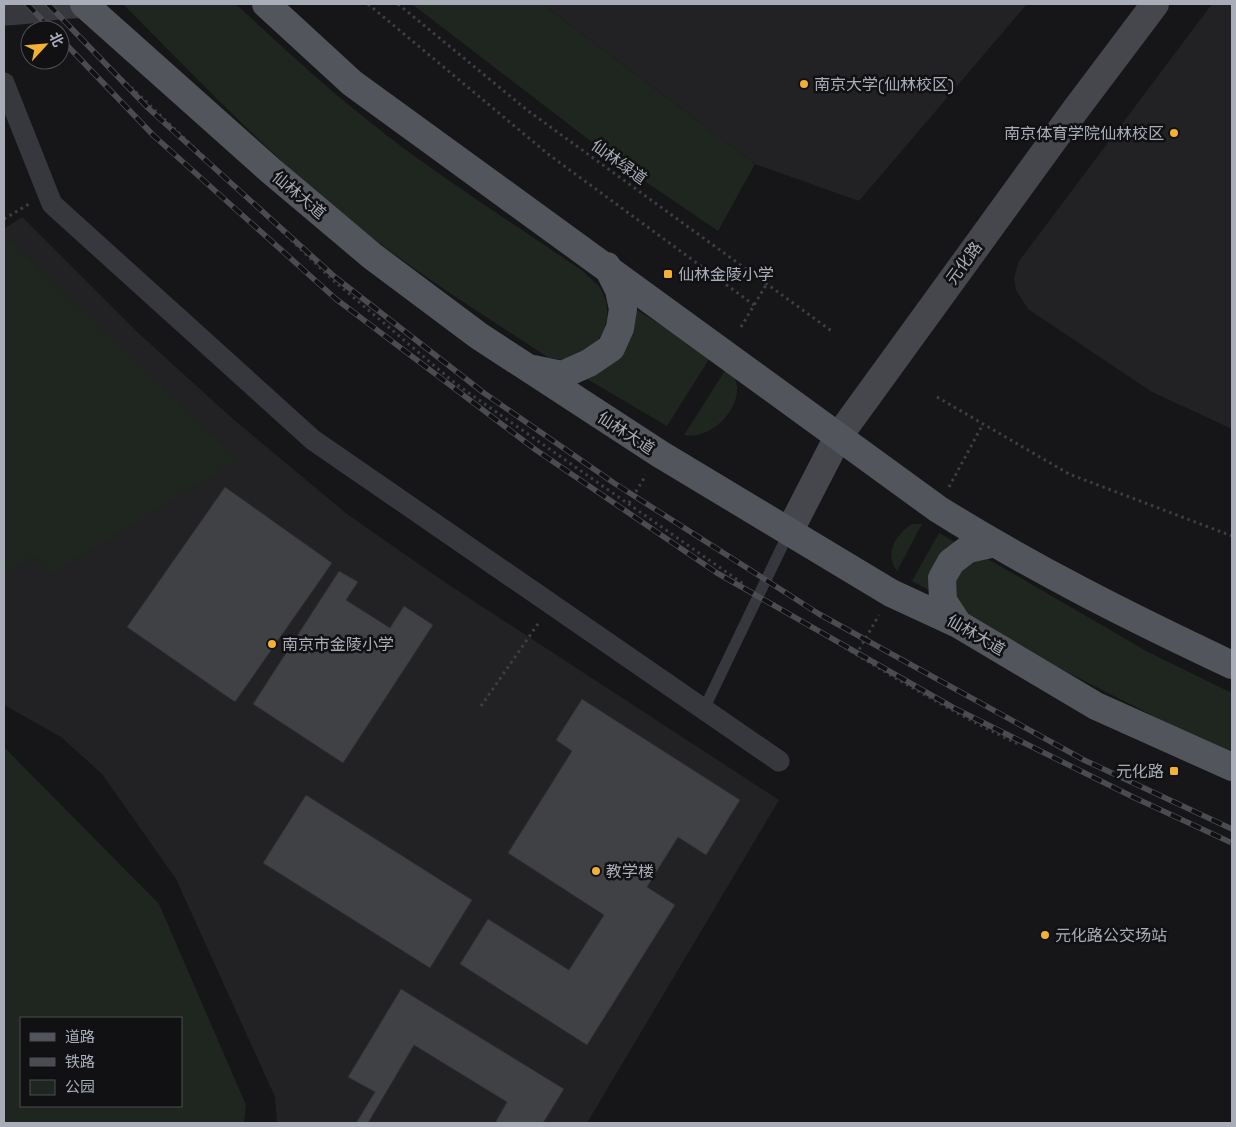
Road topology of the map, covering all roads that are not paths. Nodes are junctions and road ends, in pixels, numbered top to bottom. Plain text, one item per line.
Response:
1 (266, 4) edge
2 (1155, 4) edge
3 (85, 6) edge
4 (4, 15) edge
5 (4, 82) edge
6 (606, 266) junction
7 (526, 367) junction
8 (838, 437) junction
9 (789, 532) junction
10 (995, 543) junction
11 (958, 624) junction
12 (1232, 665) edge
13 (704, 709) junction
14 (780, 760) dead end
15 (1232, 767) edge

1 - 6 main road
2 - 8 street, 元化路
3 - 4 street
3 - 7 main road, 仙林大道
5 - 13 street
6 - 7 main road
6 - 8 main road
7 - 9 main road, 仙林大道
8 - 9 street, 元化路
8 - 10 main road
9 - 11 main road, 仙林大道
9 - 13 lane
10 - 11 main road
10 - 12 main road
11 - 15 main road, 仙林大道
13 - 14 street

